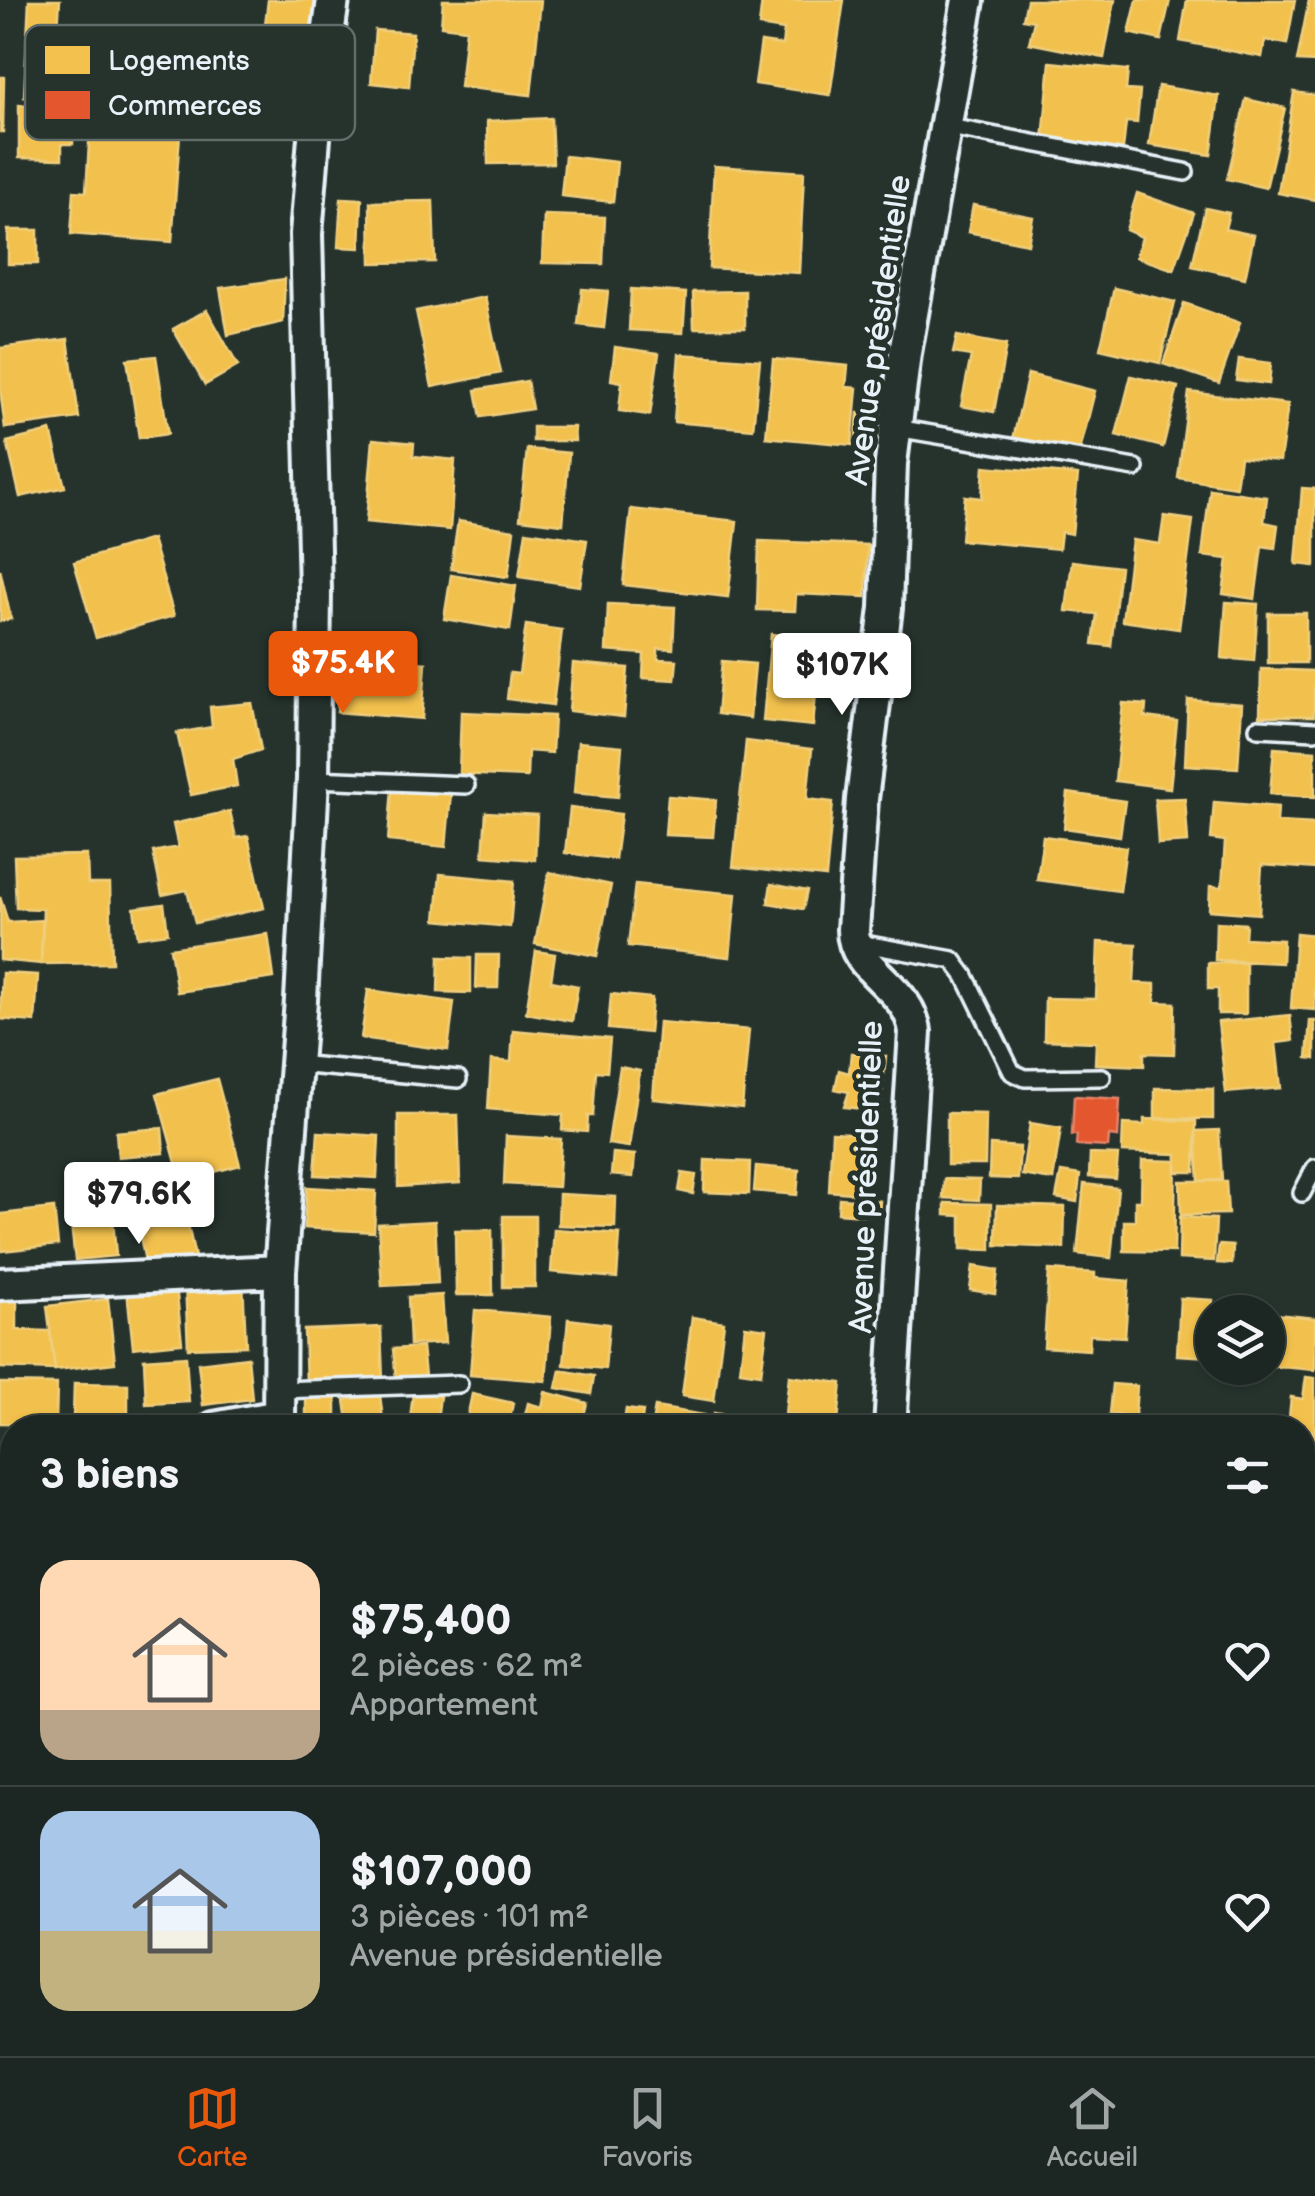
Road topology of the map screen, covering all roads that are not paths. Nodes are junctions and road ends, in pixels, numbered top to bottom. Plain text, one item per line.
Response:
1 (334, 0) edge
2 (968, 0) edge
3 (330, 25) edge
4 (944, 126) junction
5 (314, 140) edge
6 (1184, 172) dead end
7 (896, 428) junction
8 (1134, 468) dead end
9 (1258, 728) dead end
10 (1315, 731) edge
11 (313, 779) junction
12 (466, 784) dead end
13 (853, 942) junction
14 (296, 1064) junction
15 (1102, 1077) dead end
16 (458, 1079) dead end
17 (1315, 1168) edge
18 (1302, 1193) dead end
19 (280, 1271) junction
20 (0, 1284) edge
21 (459, 1384) dead end
22 (279, 1411) edge
23 (891, 1415) edge

1 - 3 street
2 - 4 street, Avenue présidentielle
4 - 6 lane
4 - 7 street, Avenue présidentielle
5 - 11 street
7 - 8 lane
7 - 13 street, Avenue présidentielle
9 - 10 lane
11 - 12 lane
11 - 14 street
13 - 15 lane
13 - 23 street, Avenue présidentielle
14 - 16 lane
14 - 19 street
17 - 18 lane
19 - 20 street
19 - 22 street
21 - 22 lane

